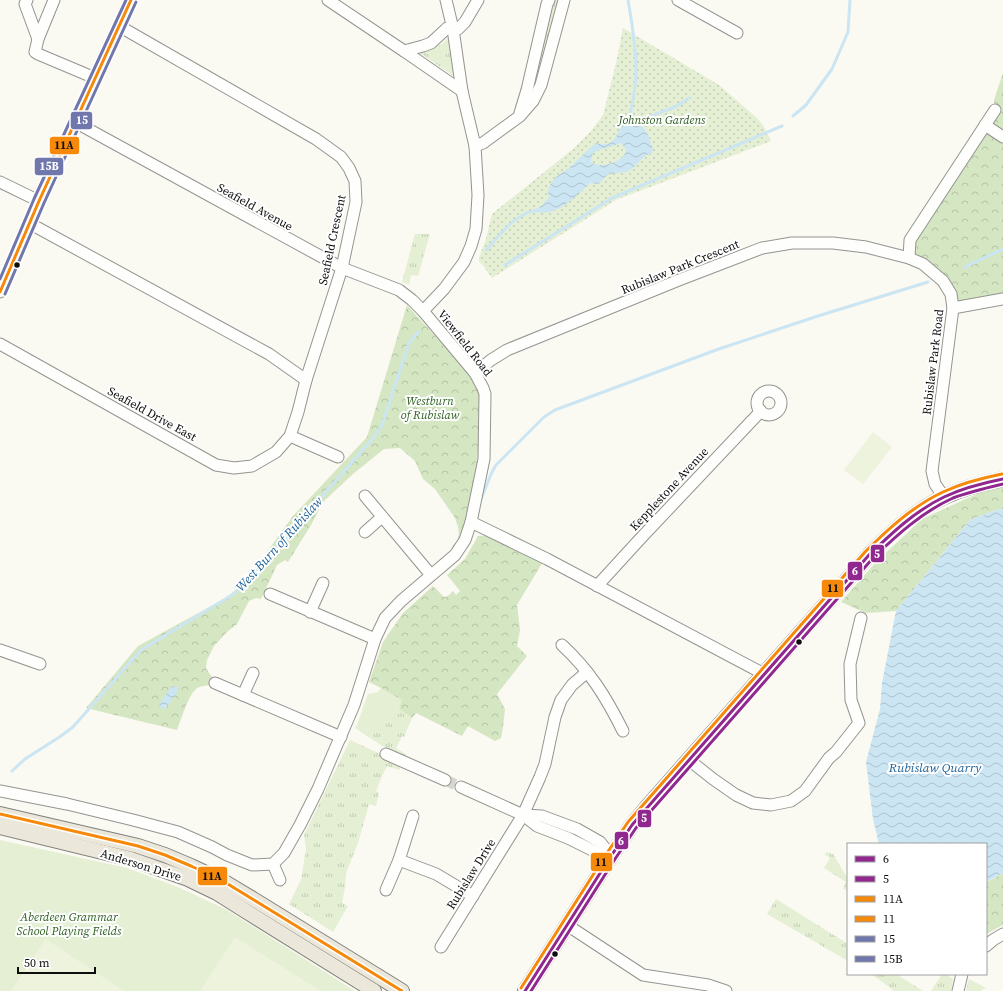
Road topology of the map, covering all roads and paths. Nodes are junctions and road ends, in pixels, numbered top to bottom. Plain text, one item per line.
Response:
1 (27, 0) edge
2 (54, 0) edge
3 (131, 0) edge
4 (328, 0) edge
5 (446, 0) edge
6 (478, 0) edge
7 (549, 0) edge
8 (564, 0) edge
9 (678, 0) edge
10 (119, 26) junction
11 (453, 29) junction
12 (737, 33) dead end
13 (38, 40) junction
14 (404, 51) junction
15 (94, 78) junction
16 (462, 91) junction
17 (995, 110) dead end
18 (520, 116) junction
19 (75, 122) junction
20 (985, 125) junction
21 (1003, 137) edge
22 (475, 146) junction
23 (0, 182) edge
24 (39, 201) junction
25 (29, 223) junction
26 (909, 258) junction
27 (342, 268) junction
28 (0, 292) edge
29 (1003, 298) edge
30 (953, 308) junction
31 (424, 311) junction
32 (0, 344) edge
33 (475, 373) junction
34 (306, 380) junction
35 (761, 411) dead end
36 (290, 436) junction
37 (338, 457) dead end
38 (1003, 479) edge
39 (365, 496) dead end
40 (944, 497) junction
41 (382, 517) junction
42 (471, 522) junction
43 (365, 532) dead end
44 (431, 575) junction
45 (322, 583) dead end
46 (597, 586) junction
47 (270, 594) dead end
48 (310, 612) junction
49 (861, 618) dead end
50 (374, 640) junction
51 (562, 645) dead end
52 (1, 651) edge
53 (40, 664) dead end
54 (587, 672) junction
55 (253, 673) dead end
56 (764, 674) junction
57 (215, 682) dead end
58 (243, 695) junction
59 (623, 731) dead end
60 (341, 737) junction
61 (386, 754) dead end
62 (689, 760) junction
63 (445, 780) tunnel mouth
64 (461, 787) tunnel mouth
65 (0, 791) edge
66 (0, 814) edge
67 (523, 815) junction
68 (413, 816) dead end
69 (0, 827) edge
70 (611, 856) junction
71 (399, 860) junction
72 (273, 864) junction
73 (280, 880) dead end
74 (386, 890) dead end
75 (472, 896) junction
76 (567, 926) junction
77 (1003, 934) edge
78 (987, 945) edge
79 (441, 947) dead end
80 (962, 975) edge
81 (374, 991) edge
82 (402, 991) edge
83 (525, 991) edge
84 (726, 991) edge
85 (958, 991) edge

1 - 13 street
2 - 13 street
3 - 10 street
4 - 14 street
5 - 11 street, Viewfield Road
6 - 11 street
7 - 18 street
8 - 18 street
9 - 12 street
10 - 15 street
10 - 27 street, Seafield Crescent
11 - 14 street
11 - 16 street, Viewfield Road
13 - 15 street
14 - 16 street
15 - 19 street
16 - 22 street, Viewfield Road
17 - 20 street
18 - 22 street
19 - 24 street
19 - 27 street, Seafield Avenue
20 - 21 street
20 - 26 street
22 - 31 street, Viewfield Road
23 - 24 street
24 - 25 street
25 - 28 street
25 - 34 street
26 - 30 street, Rubislaw Park Road
26 - 33 street, Rubislaw Park Crescent
27 - 31 street, Seafield Avenue
27 - 34 street, Seafield Crescent
29 - 30 street
30 - 40 street, Rubislaw Park Road
31 - 33 street, Viewfield Road
32 - 36 street, Seafield Drive East
33 - 42 street, Viewfield Road
34 - 36 street, Seafield Crescent
35 - 46 street, Kepplestone Avenue
36 - 37 street
38 - 40 main road
39 - 41 street
40 - 56 main road
41 - 43 street
41 - 44 street
42 - 44 street, Viewfield Road
42 - 46 street
44 - 50 street, Viewfield Road
45 - 48 street
46 - 56 street
47 - 48 street
48 - 50 street
49 - 62 street
50 - 60 street, Viewfield Road
51 - 54 street
52 - 53 street
54 - 59 street
54 - 67 street, Rubislaw Drive
55 - 58 street
56 - 62 main road
57 - 58 street
58 - 60 street
60 - 72 street, Viewfield Road
61 - 63 street
62 - 70 main road
64 - 67 street
65 - 72 street
66 - 82 main road, Anderson Drive
67 - 70 street
67 - 75 street, Rubislaw Drive
68 - 71 street
69 - 81 main road, Anderson Drive
70 - 76 main road
71 - 74 street
71 - 75 street
72 - 73 street
75 - 79 street, Rubislaw Drive
76 - 83 main road
76 - 84 street
77 - 78 street
80 - 85 street

